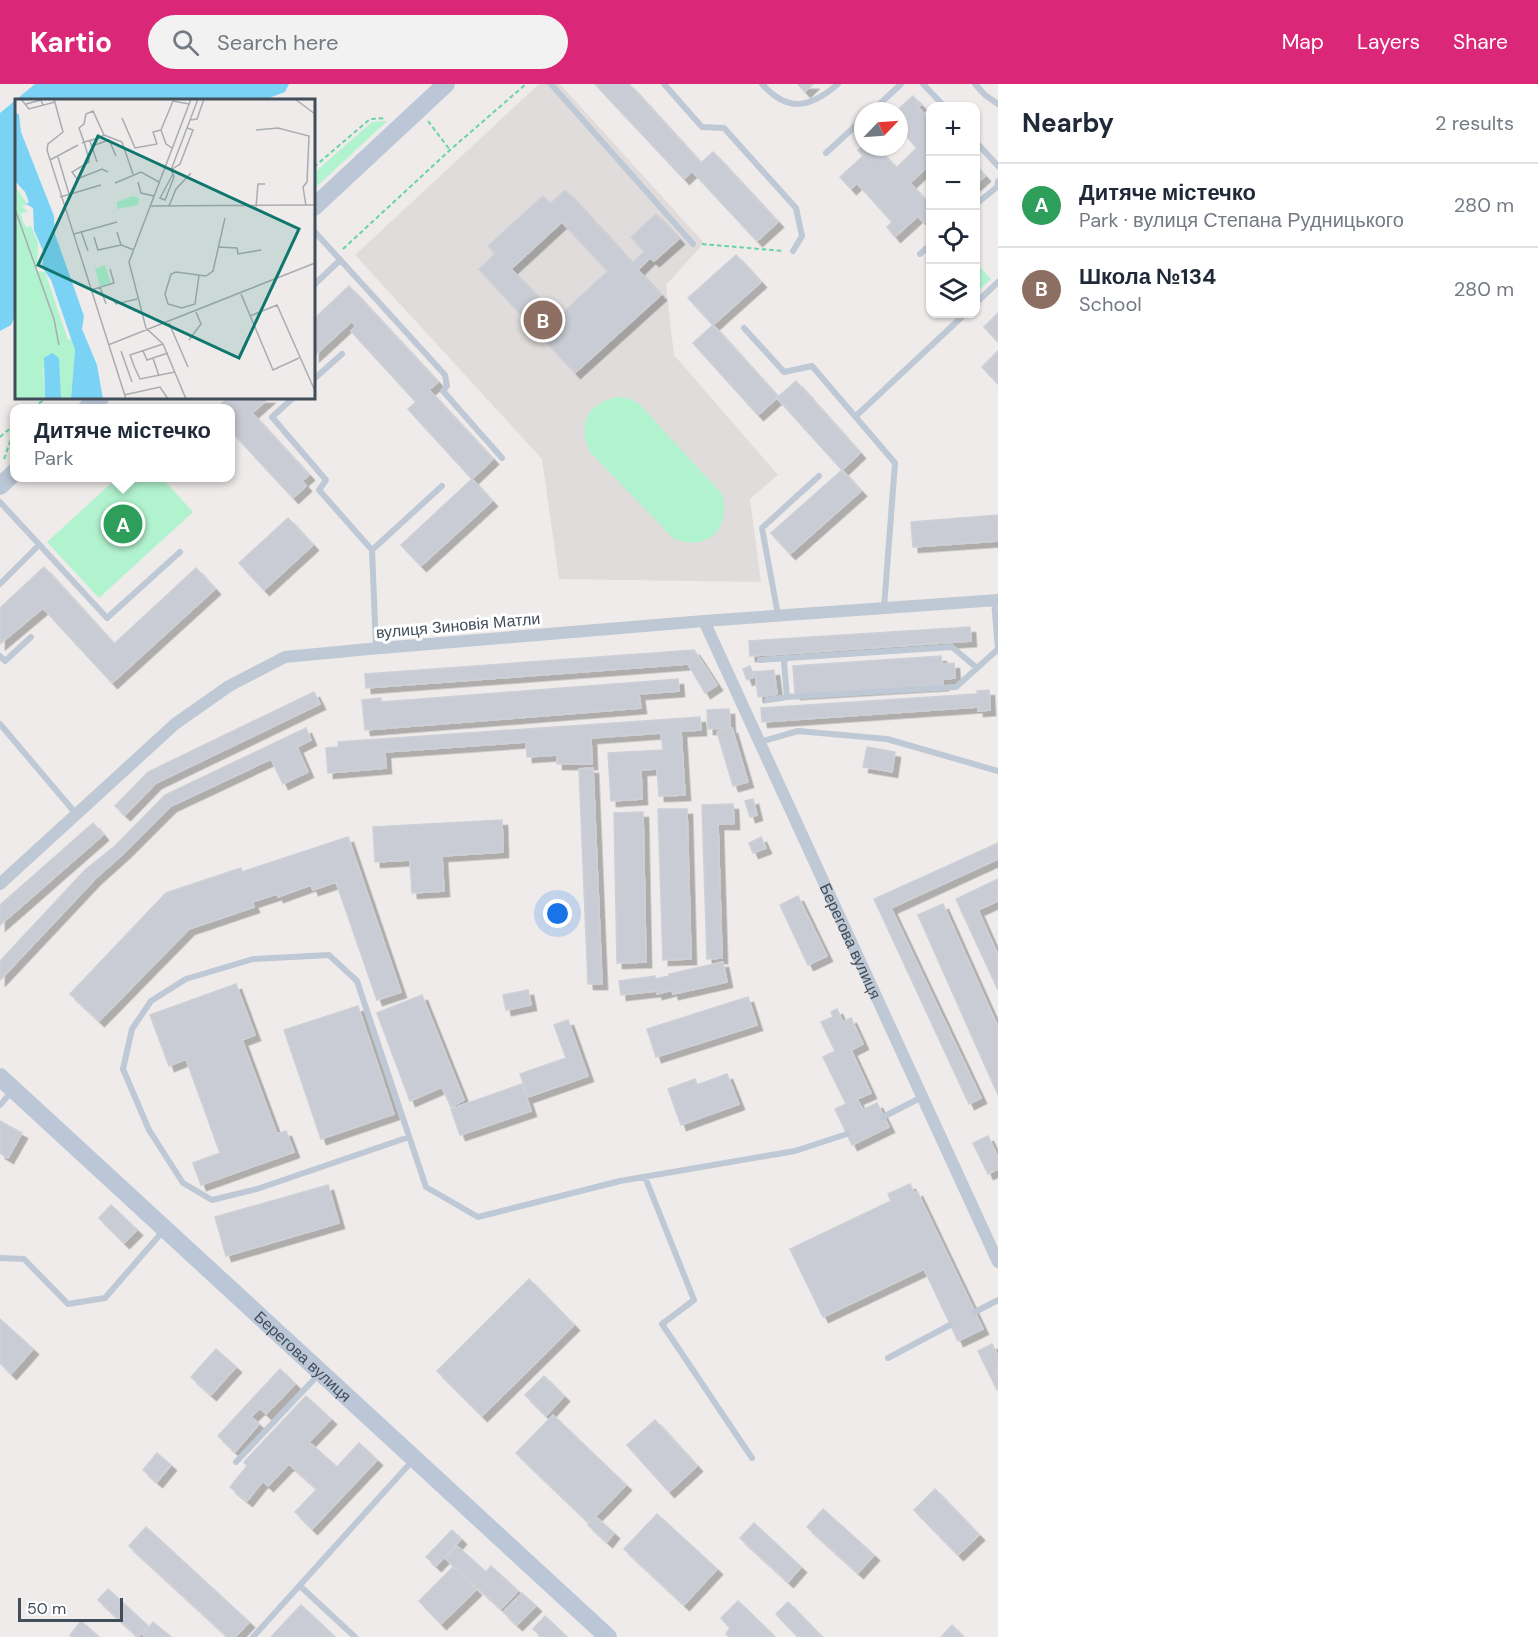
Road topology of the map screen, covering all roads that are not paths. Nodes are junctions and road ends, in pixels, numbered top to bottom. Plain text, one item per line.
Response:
1 (446, 84) edge
2 (551, 84) edge
3 (664, 84) edge
4 (762, 84) edge
5 (838, 84) edge
6 (901, 84) edge
7 (923, 84) edge
8 (975, 84) edge
9 (882, 102) edge
10 (940, 102) edge
11 (998, 104) edge
12 (854, 127) edge
13 (980, 146) edge
14 (826, 153) dead end
15 (998, 166) edge
16 (998, 181) edge
17 (980, 201) edge
18 (315, 206) edge
19 (315, 232) edge
20 (693, 244) road end
21 (926, 249) edge
22 (793, 251) road end
23 (920, 254) dead end
24 (338, 258) junction
25 (998, 282) edge
26 (315, 284) edge
27 (980, 298) edge
28 (961, 318) edge
29 (744, 328) dead end
30 (342, 354) dead end
31 (315, 379) edge
32 (292, 399) edge
33 (856, 416) junction
34 (502, 458) dead end
35 (9, 466) edge
36 (819, 476) dead end
37 (0, 486) edge
38 (442, 486) dead end
39 (0, 502) edge
40 (39, 545) junction
41 (372, 550) junction
42 (180, 552) dead end
43 (0, 584) edge
44 (996, 600) edge
45 (884, 608) junction
46 (778, 616) junction
47 (704, 621) junction
48 (31, 637) dead end
49 (376, 648) junction
50 (997, 650) edge
51 (787, 658) junction
52 (760, 660) dead end
53 (2, 661) edge
54 (977, 668) junction
55 (787, 697) junction
56 (767, 700) dead end
57 (0, 724) edge
58 (760, 742) junction
59 (998, 771) edge
60 (76, 814) junction
61 (0, 884) edge
62 (6, 1083) edge
63 (922, 1097) junction
64 (0, 1105) edge
65 (883, 1117) dead end
66 (847, 1134) dead end
67 (409, 1137) junction
68 (645, 1177) junction
69 (165, 1229) junction
70 (0, 1258) edge
71 (998, 1262) edge
72 (998, 1300) edge
73 (975, 1312) dead end
74 (950, 1325) dead end
75 (888, 1358) dead end
76 (320, 1372) junction
77 (752, 1458) dead end
78 (414, 1459) junction
79 (236, 1462) dead end
80 (300, 1586) junction
81 (253, 1637) edge
82 (355, 1637) edge
83 (608, 1637) edge

1 - 18 street
2 - 20 lane
3 - 22 lane
4 - 5 lane
6 - 9 lane
7 - 10 lane
8 - 11 lane
12 - 14 lane
13 - 15 lane
16 - 17 lane
19 - 24 lane
21 - 23 lane
24 - 26 lane
24 - 34 lane
25 - 27 lane
28 - 33 lane
29 - 33 lane
30 - 31 lane
32 - 41 lane
33 - 45 lane
35 - 37 street
36 - 46 lane
38 - 41 lane
39 - 40 lane
40 - 42 lane
40 - 43 lane
41 - 49 lane
44 - 45 street, вулиця Зиновія Матли
44 - 50 lane
45 - 46 street, вулиця Зиновія Матли
46 - 47 street, вулиця Зиновія Матли
47 - 49 street, вулиця Зиновія Матли
47 - 58 street, Берегова вулиця
48 - 53 lane
49 - 60 street, вулиця Зиновія Матли
50 - 54 lane
51 - 52 lane
51 - 54 lane
51 - 55 lane
54 - 55 lane
55 - 56 lane
57 - 60 lane
58 - 59 lane
58 - 63 street, Берегова вулиця
60 - 61 street, вулиця Зиновія Матли
62 - 64 lane
62 - 69 street, Берегова вулиця
63 - 65 lane
63 - 71 street, Берегова вулиця
66 - 68 lane
67 - 67 lane
67 - 68 lane
68 - 77 lane
69 - 70 lane
69 - 76 street, Берегова вулиця
72 - 73 lane
74 - 75 lane
76 - 78 street, Берегова вулиця
76 - 79 lane
78 - 80 lane
78 - 83 street, Берегова вулиця
80 - 81 lane
80 - 82 lane

